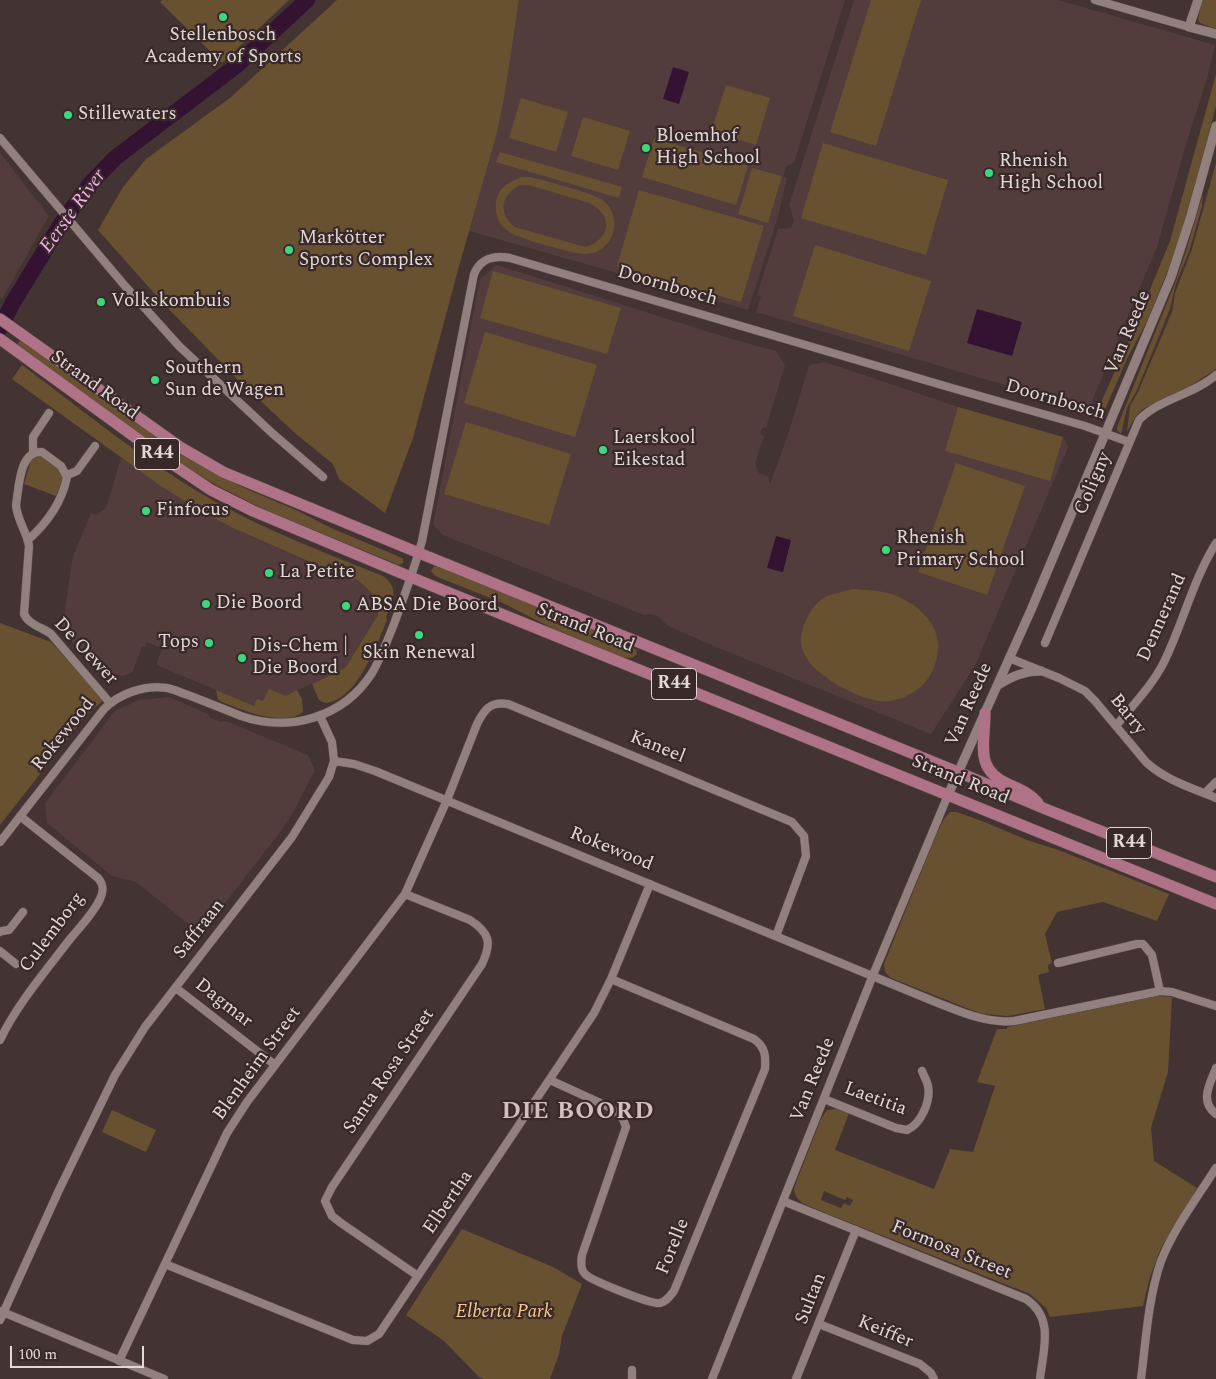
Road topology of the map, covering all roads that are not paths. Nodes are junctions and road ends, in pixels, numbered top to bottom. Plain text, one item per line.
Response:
1 (1095, 0) edge
2 (1198, 0) edge
3 (1189, 27) junction
4 (1216, 34) edge
5 (1216, 126) edge
6 (0, 138) edge
7 (0, 319) edge
8 (0, 339) edge
9 (1216, 376) edge
10 (50, 413) dead end
11 (1105, 432) junction
12 (1129, 442) junction
13 (95, 446) dead end
14 (33, 453) junction
15 (66, 475) junction
16 (323, 477) dead end
17 (28, 540) junction
18 (1216, 543) edge
19 (419, 553) junction
20 (411, 578) junction
21 (1045, 643) dead end
22 (1010, 658) junction
23 (1041, 671) junction
24 (998, 685) junction
25 (110, 703) junction
26 (985, 713) junction
27 (320, 716) junction
28 (1116, 726) junction
29 (334, 762) junction
30 (958, 772) junction
31 (1216, 782) edge
32 (1204, 793) junction
33 (948, 795) junction
34 (1216, 798) edge
35 (447, 800) junction
36 (1043, 808) junction
37 (20, 816) junction
38 (0, 842) edge
39 (1216, 877) edge
40 (650, 884) junction
41 (405, 894) junction
42 (1216, 904) edge
43 (23, 912) dead end
44 (0, 932) edge
45 (776, 936) junction
46 (0, 951) edge
47 (1058, 963) dead end
48 (16, 964) dead end
49 (873, 976) junction
50 (611, 979) junction
51 (176, 988) junction
52 (1160, 991) junction
53 (1216, 1006) edge
54 (0, 1040) edge
55 (275, 1065) junction
56 (1216, 1068) edge
57 (922, 1071) dead end
58 (550, 1080) junction
59 (824, 1099) junction
60 (1216, 1114) edge
61 (1216, 1168) edge
62 (783, 1201) junction
63 (856, 1230) junction
64 (165, 1264) junction
65 (418, 1276) junction
66 (1, 1315) edge
67 (819, 1324) junction
68 (119, 1361) junction
69 (632, 1370) dead end
70 (164, 1379) edge
71 (632, 1379) edge
72 (712, 1379) edge
73 (796, 1379) edge
74 (934, 1379) edge
75 (1040, 1379) edge
76 (1141, 1379) edge

1 - 3 street
2 - 3 street
3 - 4 street
5 - 11 street, Van Reede
6 - 16 street
7 - 19 main road, Strand Road / R44
8 - 20 main road, Strand Road / R44
9 - 12 street, Coligny
10 - 14 street, De Oewer
11 - 12 street, Doornbosch
11 - 19 street, Doornbosch
11 - 22 street, Van Reede
12 - 21 street, Coligny
13 - 15 street
14 - 15 street
14 - 17 street, De Oewer
15 - 17 street
17 - 25 street, De Oewer
18 - 28 street, Dennerand
19 - 20 street, Doornbosch
19 - 30 main road, Strand Road / R44
20 - 27 street
20 - 33 main road, Strand Road / R44
22 - 23 street, Barry
22 - 24 street, Van Reede
23 - 24 street
23 - 28 street, Barry
24 - 26 street, Van Reede
25 - 27 street, Rokewood
25 - 37 street, Rokewood
26 - 30 street, Van Reede
26 - 36 main road
27 - 29 street
28 - 32 street, Barry
29 - 35 street, Rokewood
29 - 51 street, Saffraan
30 - 33 street, Van Reede
30 - 36 main road, Strand Road / R44
31 - 32 street
32 - 34 street, Barry
33 - 42 main road, Strand Road / R44
33 - 49 street, Van Reede
35 - 40 street, Rokewood
35 - 41 street, Blenheim Street
35 - 45 street, Kaneel
36 - 39 main road, Strand Road / R44
37 - 38 street, Rokewood
37 - 54 street, Culemborg
40 - 45 street, Rokewood
40 - 50 street, Elbertha
41 - 55 street, Blenheim Street
41 - 65 street, Santa Rosa Street
43 - 44 street
45 - 49 street, Rokewood
46 - 48 street
47 - 52 street
49 - 52 street, Rokewood
49 - 59 street, Van Reede
50 - 58 street, Elbertha
50 - 58 street, Forelle
51 - 55 street, Dagmar
51 - 66 street, Saffraan
52 - 53 street
55 - 64 street, Blenheim Street
56 - 60 street
57 - 59 street, Laetitia
58 - 65 street, Elbertha
59 - 62 street, Van Reede
61 - 76 street
62 - 63 street, Formosa Street
62 - 72 street, Van Reede
63 - 67 street, Sultan
63 - 75 street, Formosa Street
64 - 65 street, Elbertha
64 - 68 street, Blenheim Street
66 - 68 street
67 - 73 street, Sultan
67 - 74 street, Keiffer
68 - 70 street
69 - 71 street

